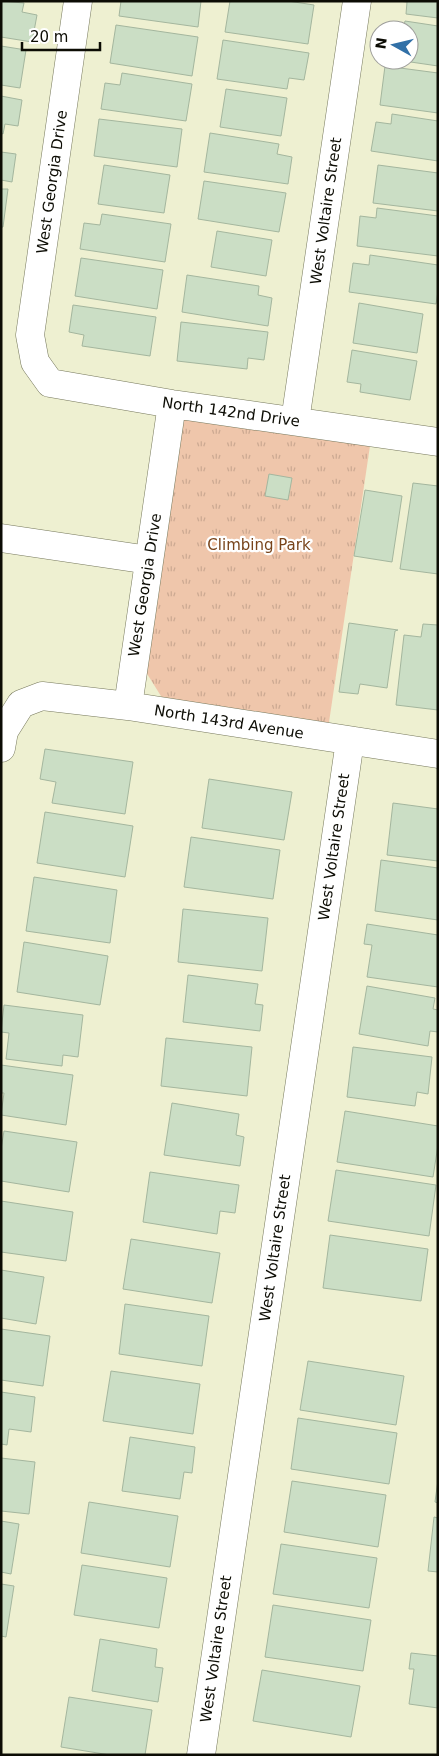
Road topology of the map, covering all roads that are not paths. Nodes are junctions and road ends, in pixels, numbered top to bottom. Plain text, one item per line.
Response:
1 (78, 1) edge
2 (357, 1) edge
3 (35, 362) joint
4 (172, 404) junction
5 (295, 420) junction
6 (438, 442) edge
7 (1, 538) edge
8 (149, 560) junction
9 (128, 706) junction
10 (350, 741) junction
11 (1, 748) edge
12 (438, 754) edge
13 (201, 1755) edge

1 - 3 street, West Georgia Drive
2 - 5 street, West Voltaire Street
3 - 4 street, North 142nd Drive
4 - 5 street, North 142nd Drive
4 - 8 street, West Georgia Drive
5 - 6 street, North 142nd Drive
7 - 8 street
8 - 9 street, West Georgia Drive
9 - 10 street, North 143rd Avenue
9 - 11 street, North 143rd Avenue
10 - 12 street, North 143rd Avenue
10 - 13 street, West Voltaire Street

